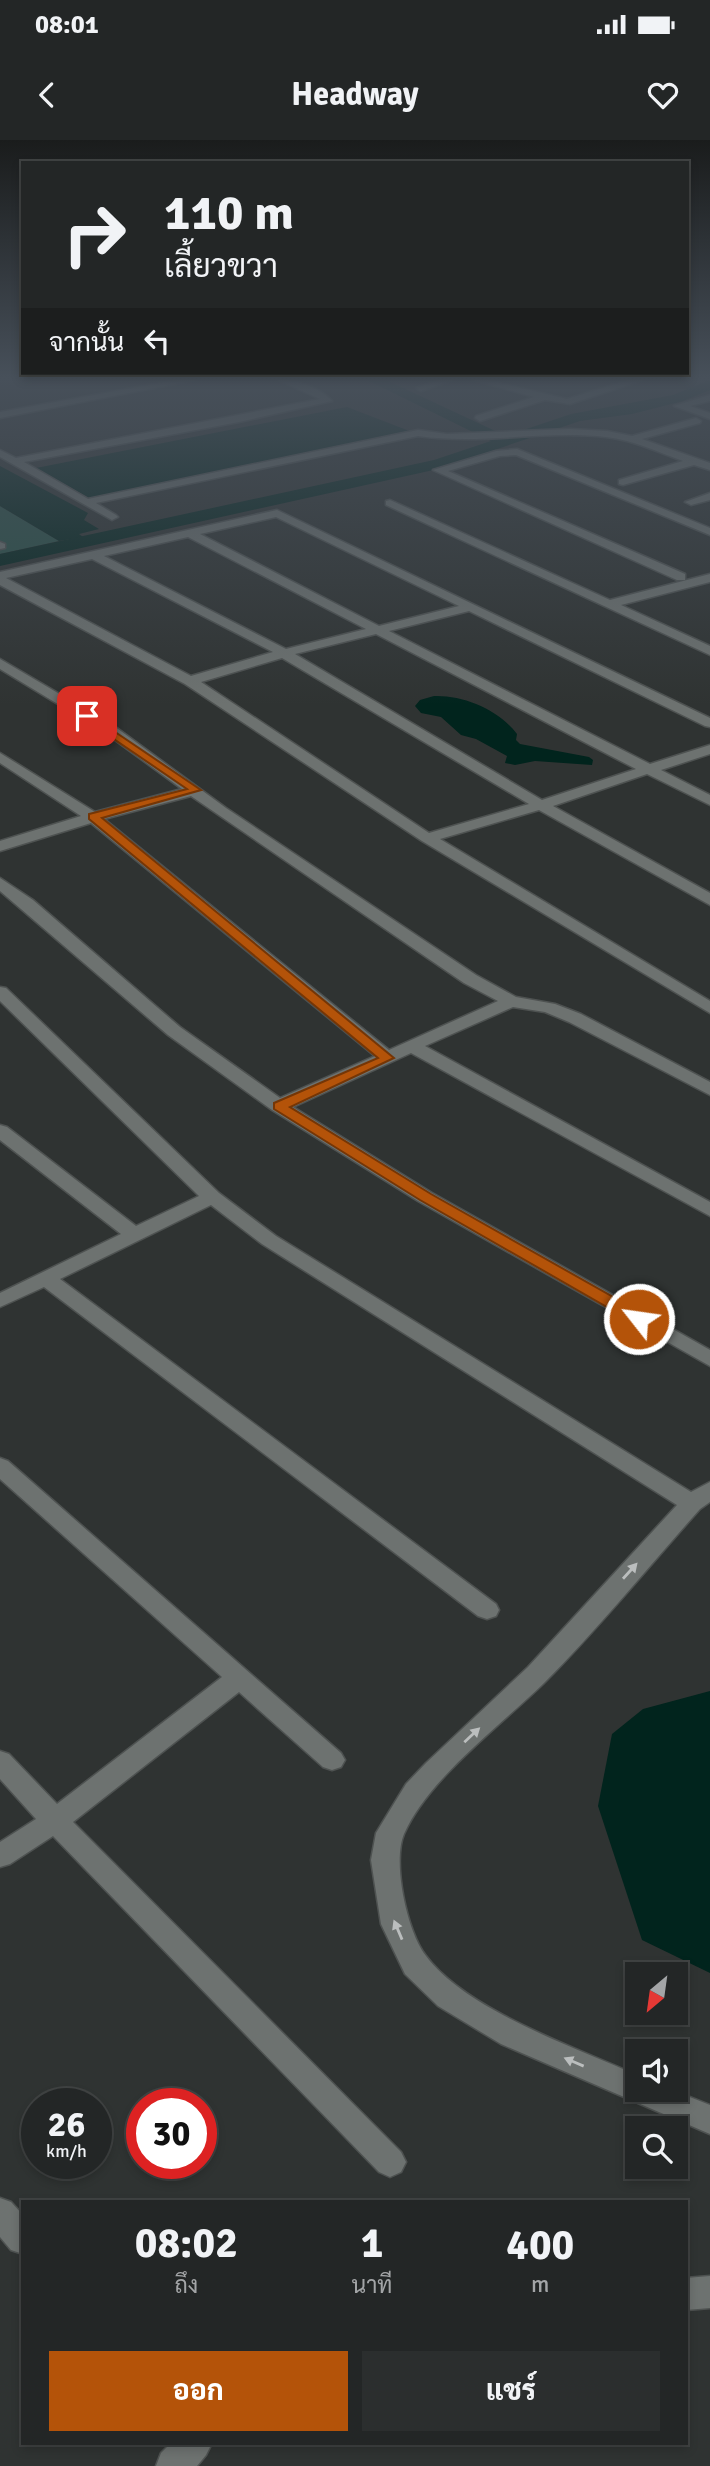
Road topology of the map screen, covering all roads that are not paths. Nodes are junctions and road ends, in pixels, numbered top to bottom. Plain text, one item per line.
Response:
1 (63, 489) edge
2 (152, 489) edge
3 (480, 489) edge
4 (605, 489) edge
5 (710, 496) edge
6 (87, 502) junction
7 (691, 502) dead end
8 (390, 503) dead end
9 (112, 517) dead end
10 (188, 532) junction
11 (710, 532) edge
12 (92, 554) junction
13 (0, 578) edge
14 (681, 578) dead end
15 (710, 578) edge
16 (610, 604) junction
17 (468, 607) junction
18 (379, 630) junction
19 (710, 633) edge
20 (687, 640) junction
21 (710, 651) edge
22 (284, 653) junction
23 (0, 663) edge
24 (190, 681) junction
25 (710, 723) edge
26 (710, 750) edge
27 (0, 757) edge
28 (651, 769) junction
29 (195, 790) junction
30 (710, 801) edge
31 (541, 805) junction
32 (93, 817) junction
33 (427, 838) junction
34 (0, 846) edge
35 (0, 883) edge
36 (710, 900) edge
37 (0, 992) edge
38 (511, 1001) junction
39 (710, 1008) edge
40 (413, 1047) junction
41 (388, 1058) junction
42 (710, 1089) edge
43 (279, 1106) junction
44 (0, 1131) edge
45 (212, 1197) junction
46 (710, 1210) edge
47 (136, 1236) junction
48 (48, 1280) junction
49 (0, 1301) edge
50 (710, 1359) edge
51 (0, 1466) edge
52 (701, 1497) edge
53 (487, 1610) dead end
54 (239, 1678) junction
55 (332, 1760) dead end
56 (0, 1761) edge
57 (55, 1821) junction
58 (0, 1856) edge
59 (625, 2083) edge
60 (668, 2102) edge
61 (710, 2120) edge
62 (390, 2162) dead end
63 (0, 2213) edge
64 (21, 2237) edge
65 (710, 2292) edge
66 (688, 2294) edge

1 - 6 street
2 - 6 street
3 - 14 street
4 - 11 street
5 - 7 street
6 - 9 street
8 - 16 street
10 - 12 street
10 - 17 street
10 - 18 street
12 - 13 street
12 - 22 street
13 - 24 street
15 - 16 street
16 - 20 street
17 - 18 street
17 - 25 street
18 - 22 street
18 - 28 street
19 - 20 street
20 - 21 street
22 - 24 street
22 - 31 street
23 - 29 street
24 - 33 street
26 - 28 street
27 - 32 street
28 - 30 street
28 - 31 street
29 - 32 street
29 - 38 street
31 - 33 street
31 - 36 street
32 - 34 street
32 - 41 street
33 - 39 street
35 - 43 street
37 - 45 street
38 - 40 street
38 - 42 street
40 - 41 street
40 - 46 street
41 - 43 street
43 - 50 street
44 - 47 street
45 - 47 street
45 - 52 street
47 - 48 street
48 - 49 street
48 - 53 street
51 - 54 street
59 -> 52 street
54 - 55 street
54 - 57 street
56 - 57 street
57 - 58 street
57 - 62 street
60 - 61 street
63 - 64 street
65 - 66 street

